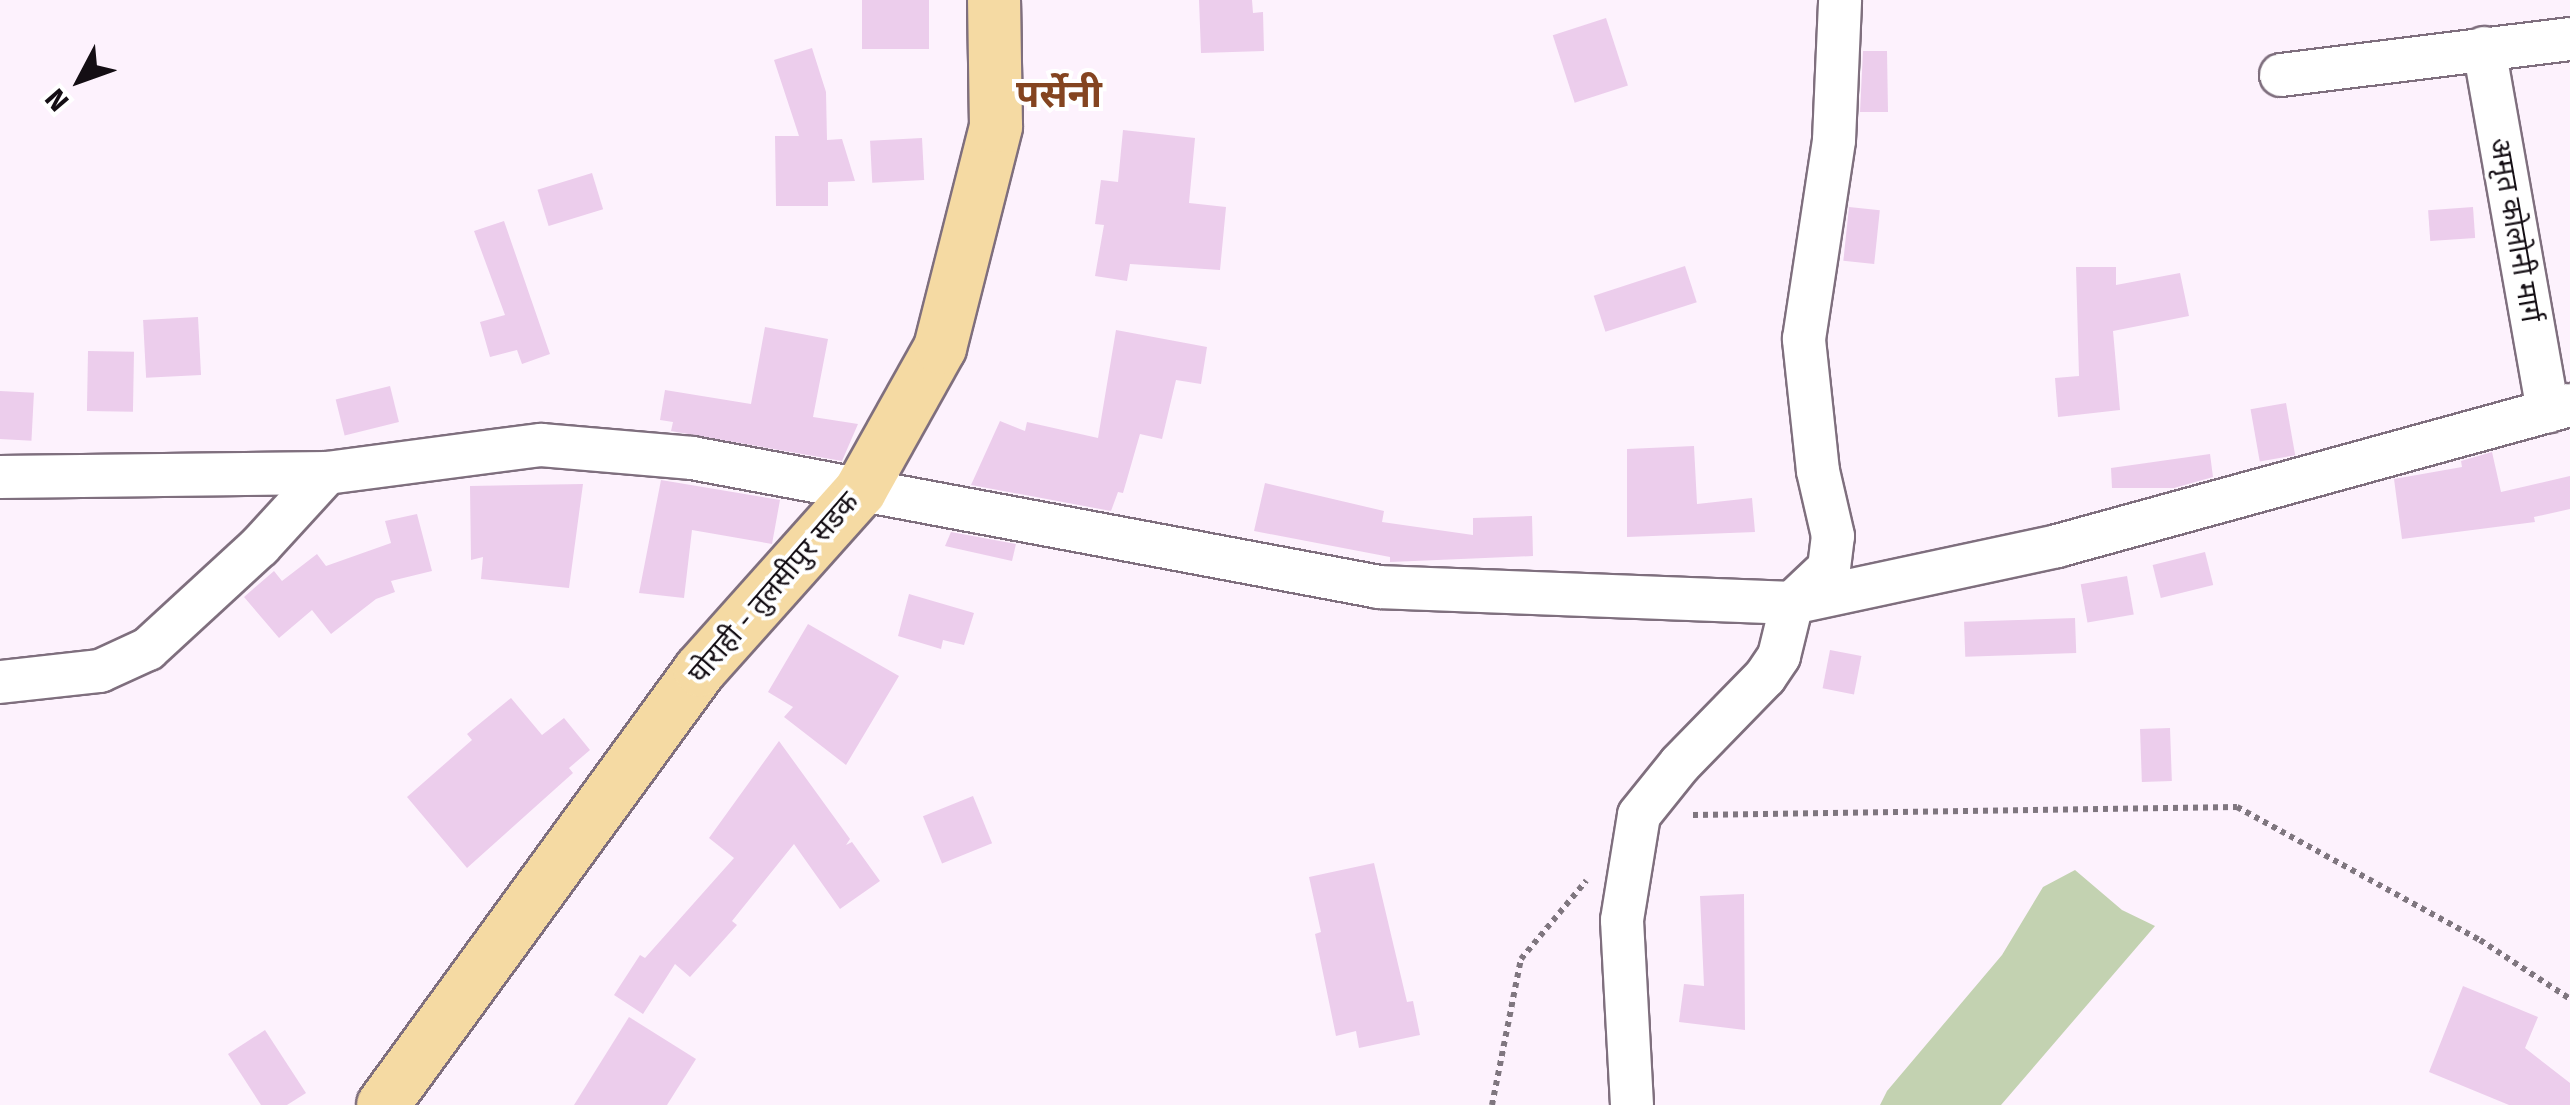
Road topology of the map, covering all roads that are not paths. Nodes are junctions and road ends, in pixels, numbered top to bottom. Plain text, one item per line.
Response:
1 (994, 0) edge
2 (1840, 0) edge
3 (2570, 38) edge
4 (2484, 48) junction
5 (2280, 75) dead end
6 (2559, 408) edge
7 (327, 473) junction
8 (0, 477) edge
9 (860, 491) junction
10 (1792, 604) junction
11 (0, 682) edge
12 (383, 1105) edge
13 (1632, 1105) edge

1 - 9 main road, घोराही - तुलसीपुर सडक
2 - 10 street
3 - 4 street
4 - 5 street
4 - 6 street, अमृत कोलोनी मार्ग
6 - 10 street
7 - 8 street
7 - 9 street
7 - 11 street
9 - 10 street
9 - 12 main road, घोराही - तुलसीपुर सडक
10 - 13 street

